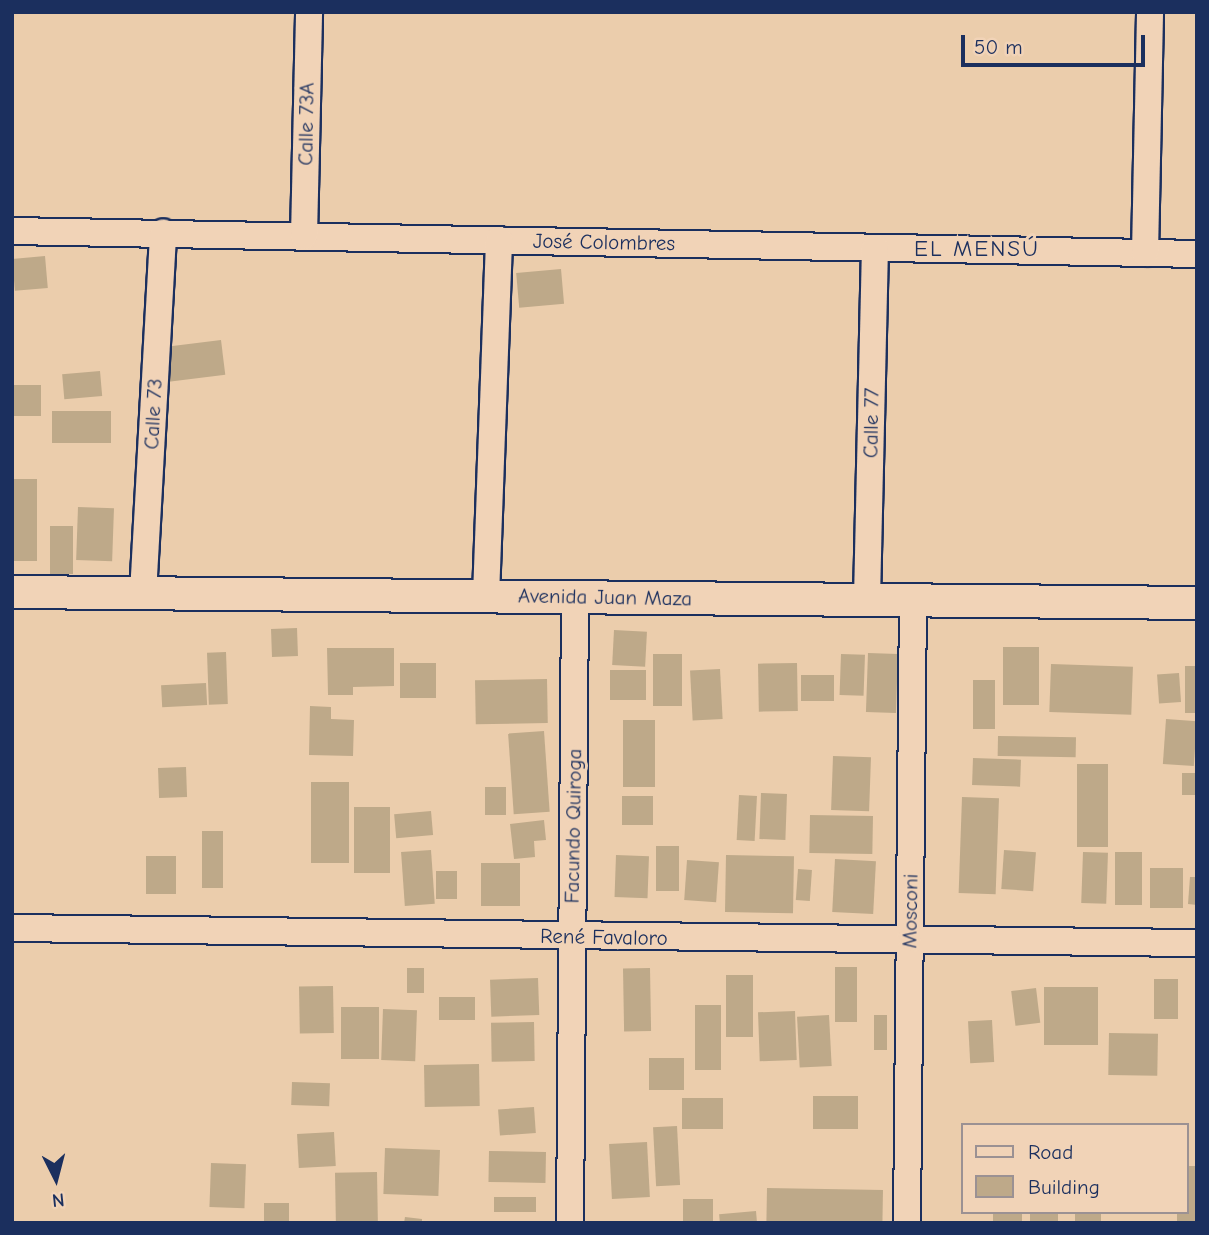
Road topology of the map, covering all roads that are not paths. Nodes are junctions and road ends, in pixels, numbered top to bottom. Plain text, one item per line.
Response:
1 (309, 12) edge
2 (1150, 12) edge
3 (12, 231) edge
4 (163, 233) junction
5 (303, 236) junction
6 (499, 240) junction
7 (875, 248) junction
8 (1145, 253) junction
9 (1197, 254) edge
10 (12, 592) edge
11 (143, 594) junction
12 (486, 596) junction
13 (575, 598) junction
14 (867, 598) junction
15 (913, 599) junction
16 (1197, 603) edge
17 (12, 928) edge
18 (572, 936) junction
19 (910, 941) junction
20 (1197, 943) edge
21 (570, 1223) edge
22 (907, 1223) edge

1 - 5 street, Calle 73A
2 - 8 street
3 - 4 street, José Colombres
4 - 5 street, José Colombres
4 - 11 street, Calle 73
5 - 6 street, José Colombres
6 - 7 street, José Colombres
6 - 12 street
7 - 8 street, José Colombres
7 - 14 street, Calle 77
8 - 9 street, José Colombres
10 - 11 main road, Avenida Juan Maza
11 - 12 main road, Avenida Juan Maza
12 - 13 main road, Avenida Juan Maza
13 - 14 main road, Avenida Juan Maza
13 - 18 street, Facundo Quiroga
14 - 15 main road, Avenida Juan Maza
15 - 16 main road, Avenida Juan Maza
15 - 19 street, Mosconi
17 - 18 street, René Favaloro
18 - 19 street, René Favaloro
18 - 21 street, Facundo Quiroga
19 - 20 street, René Favaloro
19 - 22 street, Mosconi

